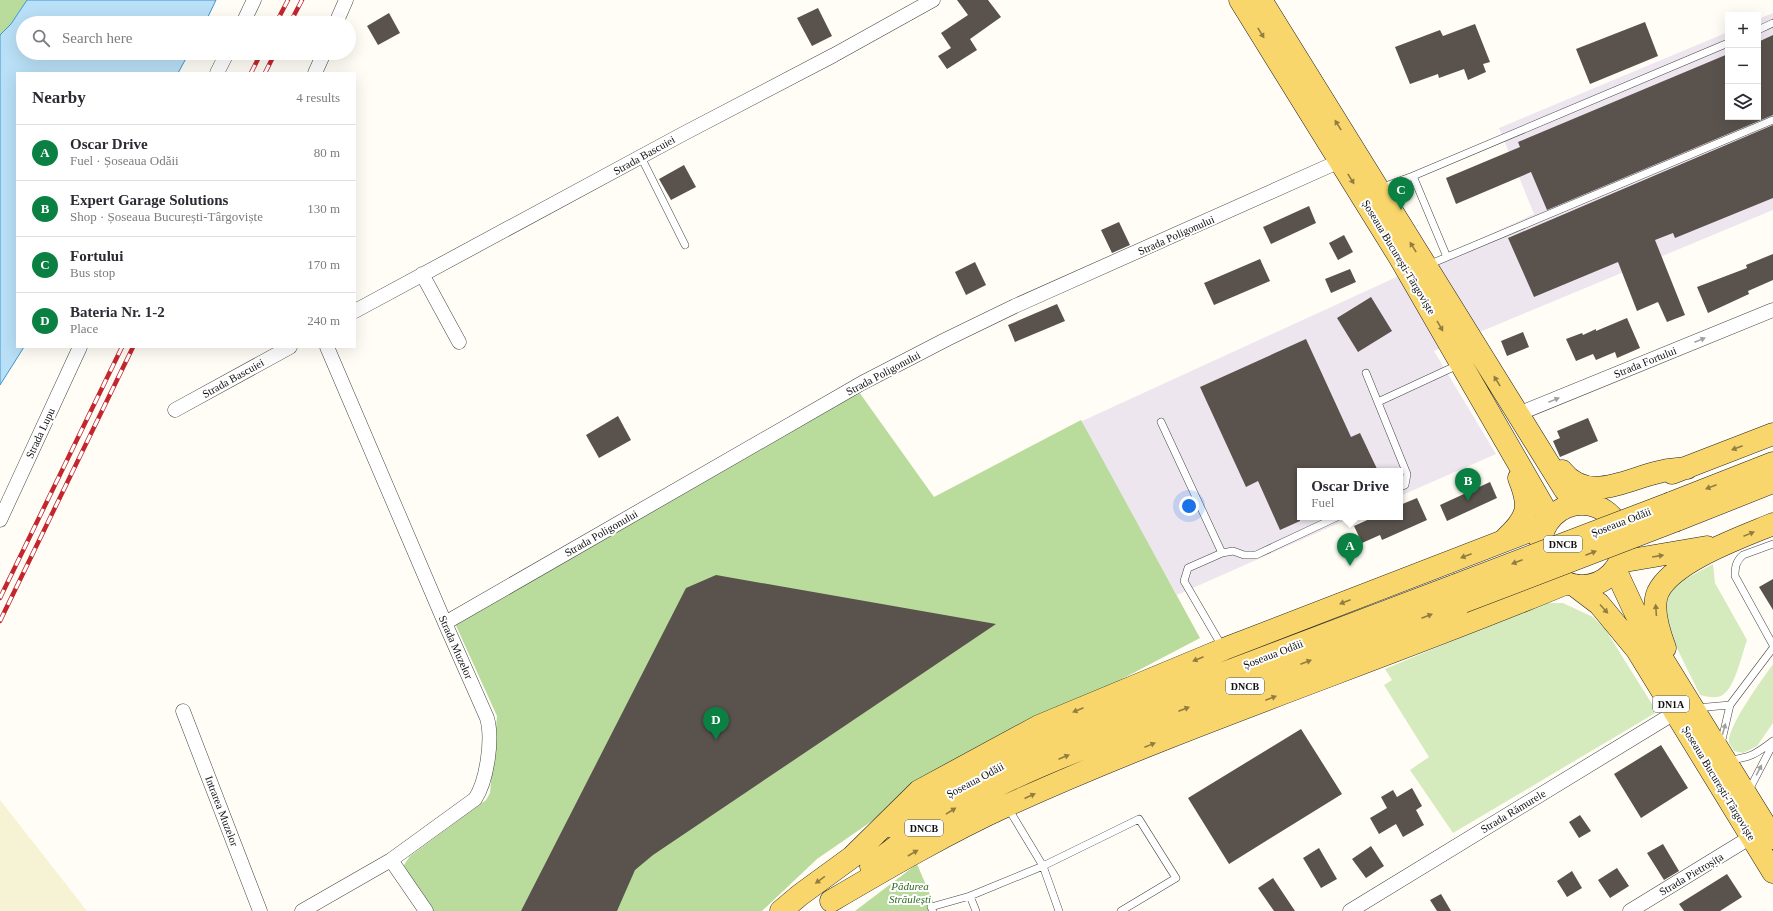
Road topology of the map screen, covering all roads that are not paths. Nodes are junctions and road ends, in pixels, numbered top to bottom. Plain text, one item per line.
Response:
1 (254, 0) edge
2 (346, 0) edge
3 (933, 0) edge
4 (1240, 0) edge
5 (1264, 1) edge
6 (246, 16) edge
7 (339, 16) edge
8 (1773, 24) edge
9 (1761, 29) edge
10 (1725, 44) edge
11 (224, 60) edge
12 (321, 60) edge
13 (218, 72) edge
14 (315, 72) edge
15 (1773, 120) edge
16 (641, 157) junction
17 (1340, 161) junction
18 (1413, 176) junction
19 (1378, 189) junction
20 (685, 245) dead end
21 (1448, 257) junction
22 (1426, 266) junction
23 (422, 274) junction
24 (356, 310) edge
25 (1773, 310) edge
26 (460, 342) dead end
27 (80, 348) edge
28 (288, 348) edge
29 (328, 348) edge
30 (1462, 363) junction
31 (1366, 373) dead end
32 (1378, 402) junction
33 (175, 410) dead end
34 (1520, 418) junction
35 (1161, 422) dead end
36 (1773, 434) edge
37 (1508, 443) junction
38 (1773, 463) edge
39 (1687, 468) junction
40 (1773, 482) edge
41 (1403, 486) edge
42 (1587, 504) junction
43 (1674, 511) junction
44 (0, 520) edge
45 (1331, 520) edge
46 (1547, 522) junction
47 (1773, 524) edge
48 (1503, 542) junction
49 (1726, 543) junction
50 (1773, 544) edge
51 (1222, 553) junction
52 (1617, 566) junction
53 (1570, 584) junction
54 (1459, 594) junction
55 (445, 623) junction
56 (1773, 645) edge
57 (1773, 648) edge
58 (1224, 649) junction
59 (1680, 687) junction
60 (1730, 705) junction
61 (1685, 710) junction
62 (183, 711) dead end
63 (1773, 742) edge
64 (1722, 756) junction
65 (1746, 796) junction
66 (1006, 806) junction
67 (1751, 837) junction
68 (1773, 838) edge
69 (852, 857) junction
70 (391, 860) junction
71 (1043, 866) junction
72 (1773, 872) edge
73 (970, 896) junction
74 (825, 906) edge
75 (260, 911) edge
76 (302, 911) edge
77 (426, 911) edge
78 (781, 911) edge
79 (933, 911) edge
80 (976, 911) edge
81 (1059, 911) edge
82 (1121, 911) edge
83 (1350, 911) edge
84 (1630, 911) edge

1 - 6 street
2 - 7 street
3 - 16 street, Strada Bascuiei
4 -> 17 main road, Șoseaua București-Târgoviște
19 -> 5 main road, Șoseaua București-Târgoviște
8 - 9 lane
10 - 18 lane
11 - 13 street
12 - 14 street
15 - 21 lane
16 - 20 lane
16 - 23 street, Strada Bascuiei
17 -> 30 main road, Șoseaua București-Târgoviște
17 - 55 street, Strada Poligonului
18 - 19 lane
18 - 21 lane
22 -> 19 main road, Șoseaua București-Târgoviște
21 - 22 lane
34 -> 22 main road, Șoseaua București-Târgoviște
23 - 24 street, Strada Bascuiei
23 - 26 street
34 -> 25 street, Strada Fortului
27 - 44 street, Strada Lupu
28 - 33 street, Strada Bascuiei
29 - 55 street, Strada Muzelor
30 - 32 lane
30 - 37 main road, Șoseaua București-Târgoviște
31 - 32 lane
32 - 41 lane
34 - 39 main road
34 - 42 main road, Șoseaua București-Târgoviște
35 - 51 lane
36 -> 39 main road
37 - 46 main road, Șoseaua București-Târgoviște
37 - 48 main road
38 -> 43 main road, Șoseaua Odăii / DNCB
39 - 42 main road
40 - 43 main road, Șoseaua Odăii / DNCB
42 - 46 main road
42 - 52 main road
43 - 54 main road, Șoseaua Odăii / DNCB, bridge
45 - 51 lane
46 - 48 main road
46 - 53 main road, DN1A
49 -> 47 main road
48 -> 58 main road
52 -> 49 main road
59 -> 49 main road
50 - 56 lane
51 - 58 lane
52 - 53 main road
52 - 59 main road, Șoseaua București-Târgoviște / DN1A
53 -> 61 main road, Șoseaua București-Târgoviște / DN1A
66 -> 53 main road
54 - 69 main road, Șoseaua Odăii / DNCB
74 -> 54 main road, Șoseaua Odăii / DNCB
55 - 70 street, Strada Muzelor
57 - 60 lane
58 -> 69 main road
59 - 61 main road, Șoseaua București-Târgoviște / DN1A
60 - 61 lane
64 -> 60 lane
61 - 64 main road, Șoseaua București-Târgoviște / DN1A
61 - 67 main road, Șoseaua București-Târgoviște / DN1A
61 - 83 street, Strada Rămurele
62 - 75 street, Intrarea Muzelor
63 - 64 lane
65 -> 63 lane
64 - 65 main road, Șoseaua București-Târgoviște / DN1A
65 - 68 main road, Șoseaua București-Târgoviște / DN1A
66 - 71 lane
74 -> 66 main road
67 - 72 main road, Șoseaua București-Târgoviște / DN1A
67 - 84 street, Strada Pietroșița
69 -> 78 main road, Șoseaua Odăii / DNCB
70 - 76 street
70 - 77 street
71 - 73 lane
71 - 81 lane
71 - 82 lane
73 - 79 lane
73 - 80 lane

